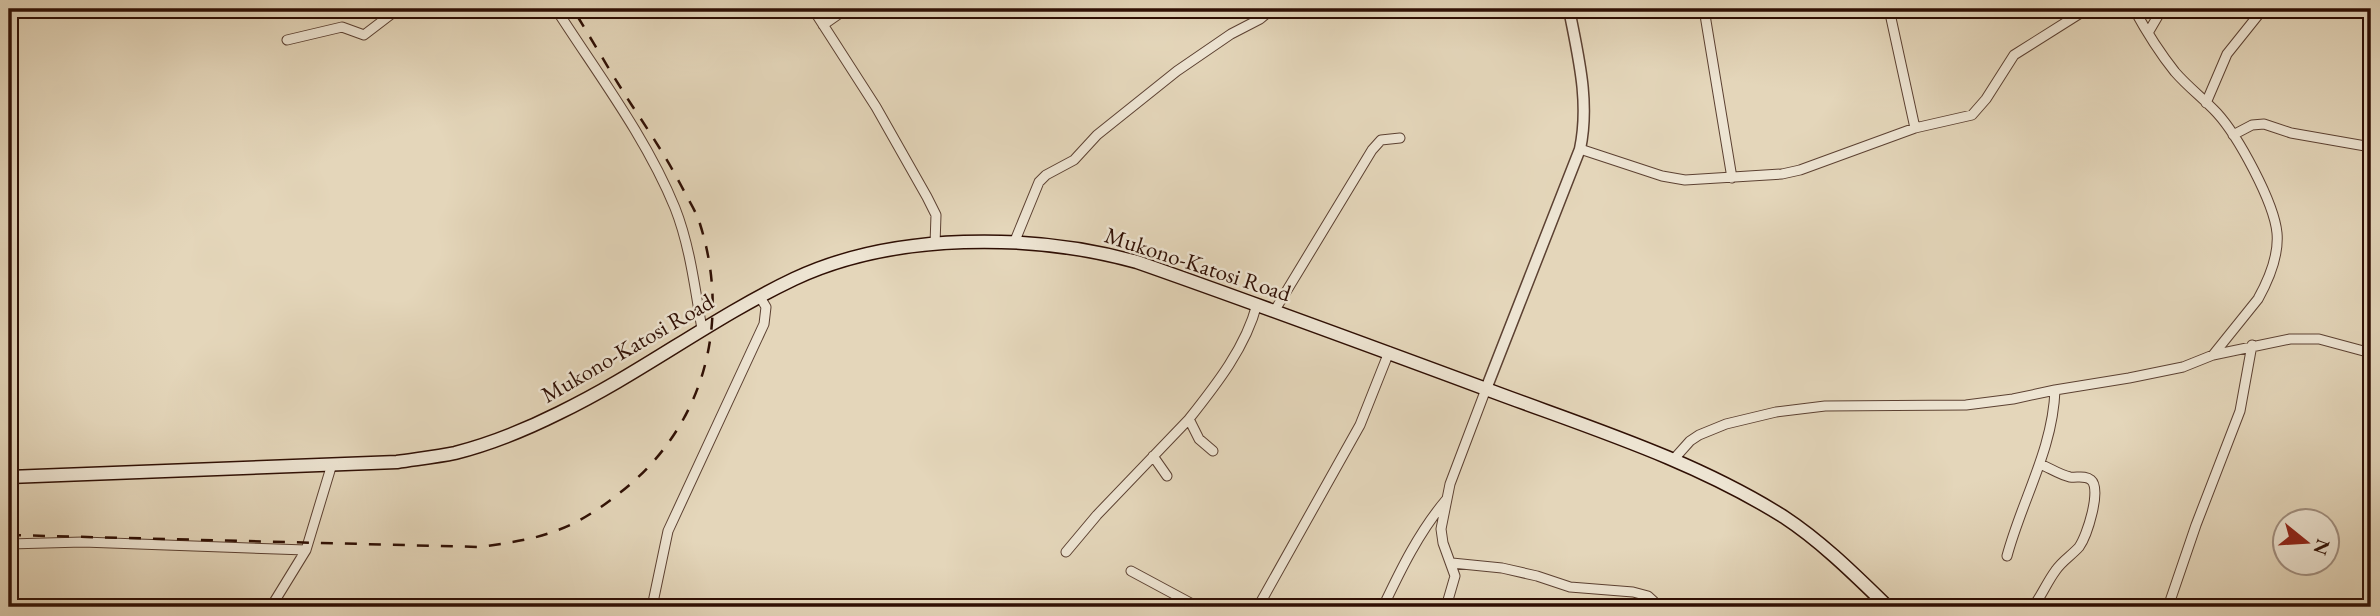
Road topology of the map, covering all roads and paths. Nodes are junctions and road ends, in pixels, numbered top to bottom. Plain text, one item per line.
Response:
1 (398, 9) edge
2 (556, 9) edge
3 (813, 9) edge
4 (846, 9) edge
5 (1272, 9) edge
6 (1569, 9) edge
7 (1704, 9) edge
8 (1889, 9) edge
9 (2087, 9) edge
10 (2134, 9) edge
11 (2162, 9) edge
12 (2263, 9) edge
13 (823, 26) junction
14 (2148, 33) junction
15 (288, 40) dead end
16 (2206, 103) junction
17 (1915, 128) junction
18 (2233, 135) junction
19 (1400, 138) dead end
20 (2371, 147) edge
21 (1580, 149) junction
22 (1732, 178) junction
23 (1014, 243) junction
24 (936, 244) junction
25 (760, 297) junction
26 (1257, 304) junction
27 (1275, 310) junction
28 (702, 329) junction
29 (2252, 345) junction
30 (1389, 352) junction
31 (2371, 353) edge
32 (2213, 355) junction
33 (1486, 389) junction
34 (2055, 390) junction
35 (1189, 419) junction
36 (1213, 451) dead end
37 (1153, 456) junction
38 (1674, 460) junction
39 (332, 464) junction
40 (2040, 464) junction
41 (1167, 476) dead end
42 (9, 477) edge
43 (1447, 498) junction
44 (9, 544) edge
45 (306, 550) junction
46 (1066, 552) dead end
47 (2007, 556) dead end
48 (1452, 563) junction
49 (1131, 571) dead end
50 (271, 607) edge
51 (652, 607) edge
52 (1198, 607) edge
53 (1258, 607) edge
54 (1383, 607) edge
55 (1446, 607) edge
56 (1660, 607) edge
57 (1888, 607) edge
58 (2033, 607) edge
59 (2168, 607) edge

1 - 15 street
2 - 28 street
3 - 13 street
4 - 13 street
5 - 23 street
6 - 21 street
7 - 22 street
8 - 17 street
9 - 17 street
10 - 14 street
11 - 14 street
12 - 16 street
13 - 24 street
14 - 16 street
16 - 18 street
17 - 22 street
18 - 20 street
18 - 32 street
19 - 27 street
21 - 22 street
21 - 33 street
23 - 24 main road, Mukono-Katosi Road
23 - 26 main road, Mukono-Katosi Road
24 - 25 main road, Mukono-Katosi Road
25 - 28 main road, Mukono-Katosi Road
25 - 51 street
26 - 27 main road, Mukono-Katosi Road
26 - 35 street
27 - 30 main road, Mukono-Katosi Road
28 - 39 main road, Mukono-Katosi Road
29 - 31 street
29 - 32 street
29 - 59 street
30 - 33 main road, Mukono-Katosi Road
30 - 53 street
32 - 34 street
33 - 38 main road, Mukono-Katosi Road
33 - 43 street
34 - 38 street
34 - 40 street
35 - 36 street
35 - 37 street
37 - 41 street
37 - 46 street
38 - 57 main road, Mukono-Katosi Road
39 - 42 main road, Mukono-Katosi Road
39 - 45 street
40 - 47 street
40 - 58 street
43 - 48 street
43 - 54 street
44 - 45 street
45 - 50 street
48 - 55 street
48 - 56 street
49 - 52 street

